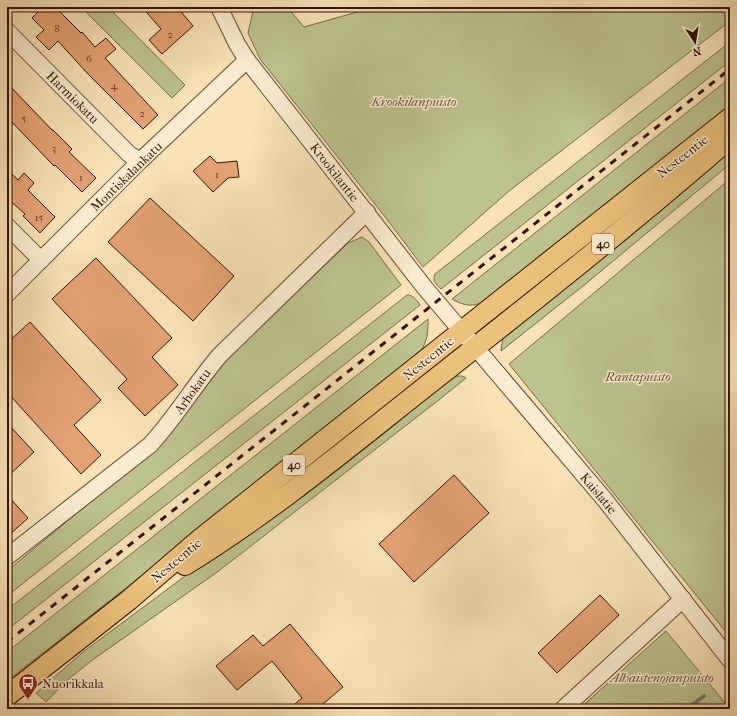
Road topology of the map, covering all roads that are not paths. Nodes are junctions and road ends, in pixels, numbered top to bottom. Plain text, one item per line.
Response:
1 (219, 7) edge
2 (7, 31) edge
3 (247, 60) junction
4 (730, 118) edge
5 (730, 138) edge
6 (140, 162) junction
7 (366, 212) junction
8 (7, 226) edge
9 (41, 260) junction
10 (7, 294) edge
11 (461, 331) junction
12 (475, 348) junction
13 (7, 557) edge
14 (683, 599) junction
15 (129, 600) junction
16 (730, 660) edge
17 (7, 696) edge
18 (563, 709) edge

1 - 3 street, Krookilantie
2 - 6 street, Harmiokatu
3 - 6 street, Montiskalankatu
3 - 7 street, Krookilantie
4 - 11 main road, Nesteentie / 40
5 - 12 main road, Nesteentie / 40
6 - 9 street, Montiskalankatu
7 - 11 street, Krookilantie
7 - 13 street, Arhokatu
8 - 9 street
9 - 10 street, Montiskalankatu
11 - 12 street, Kaislatie
11 - 15 main road, Nesteentie / 40
12 - 14 street, Kaislatie
12 - 15 main road, Nesteentie / 40
14 - 16 street, Kaislatie
14 - 18 street
15 - 17 main road, Nesteentie / 40

